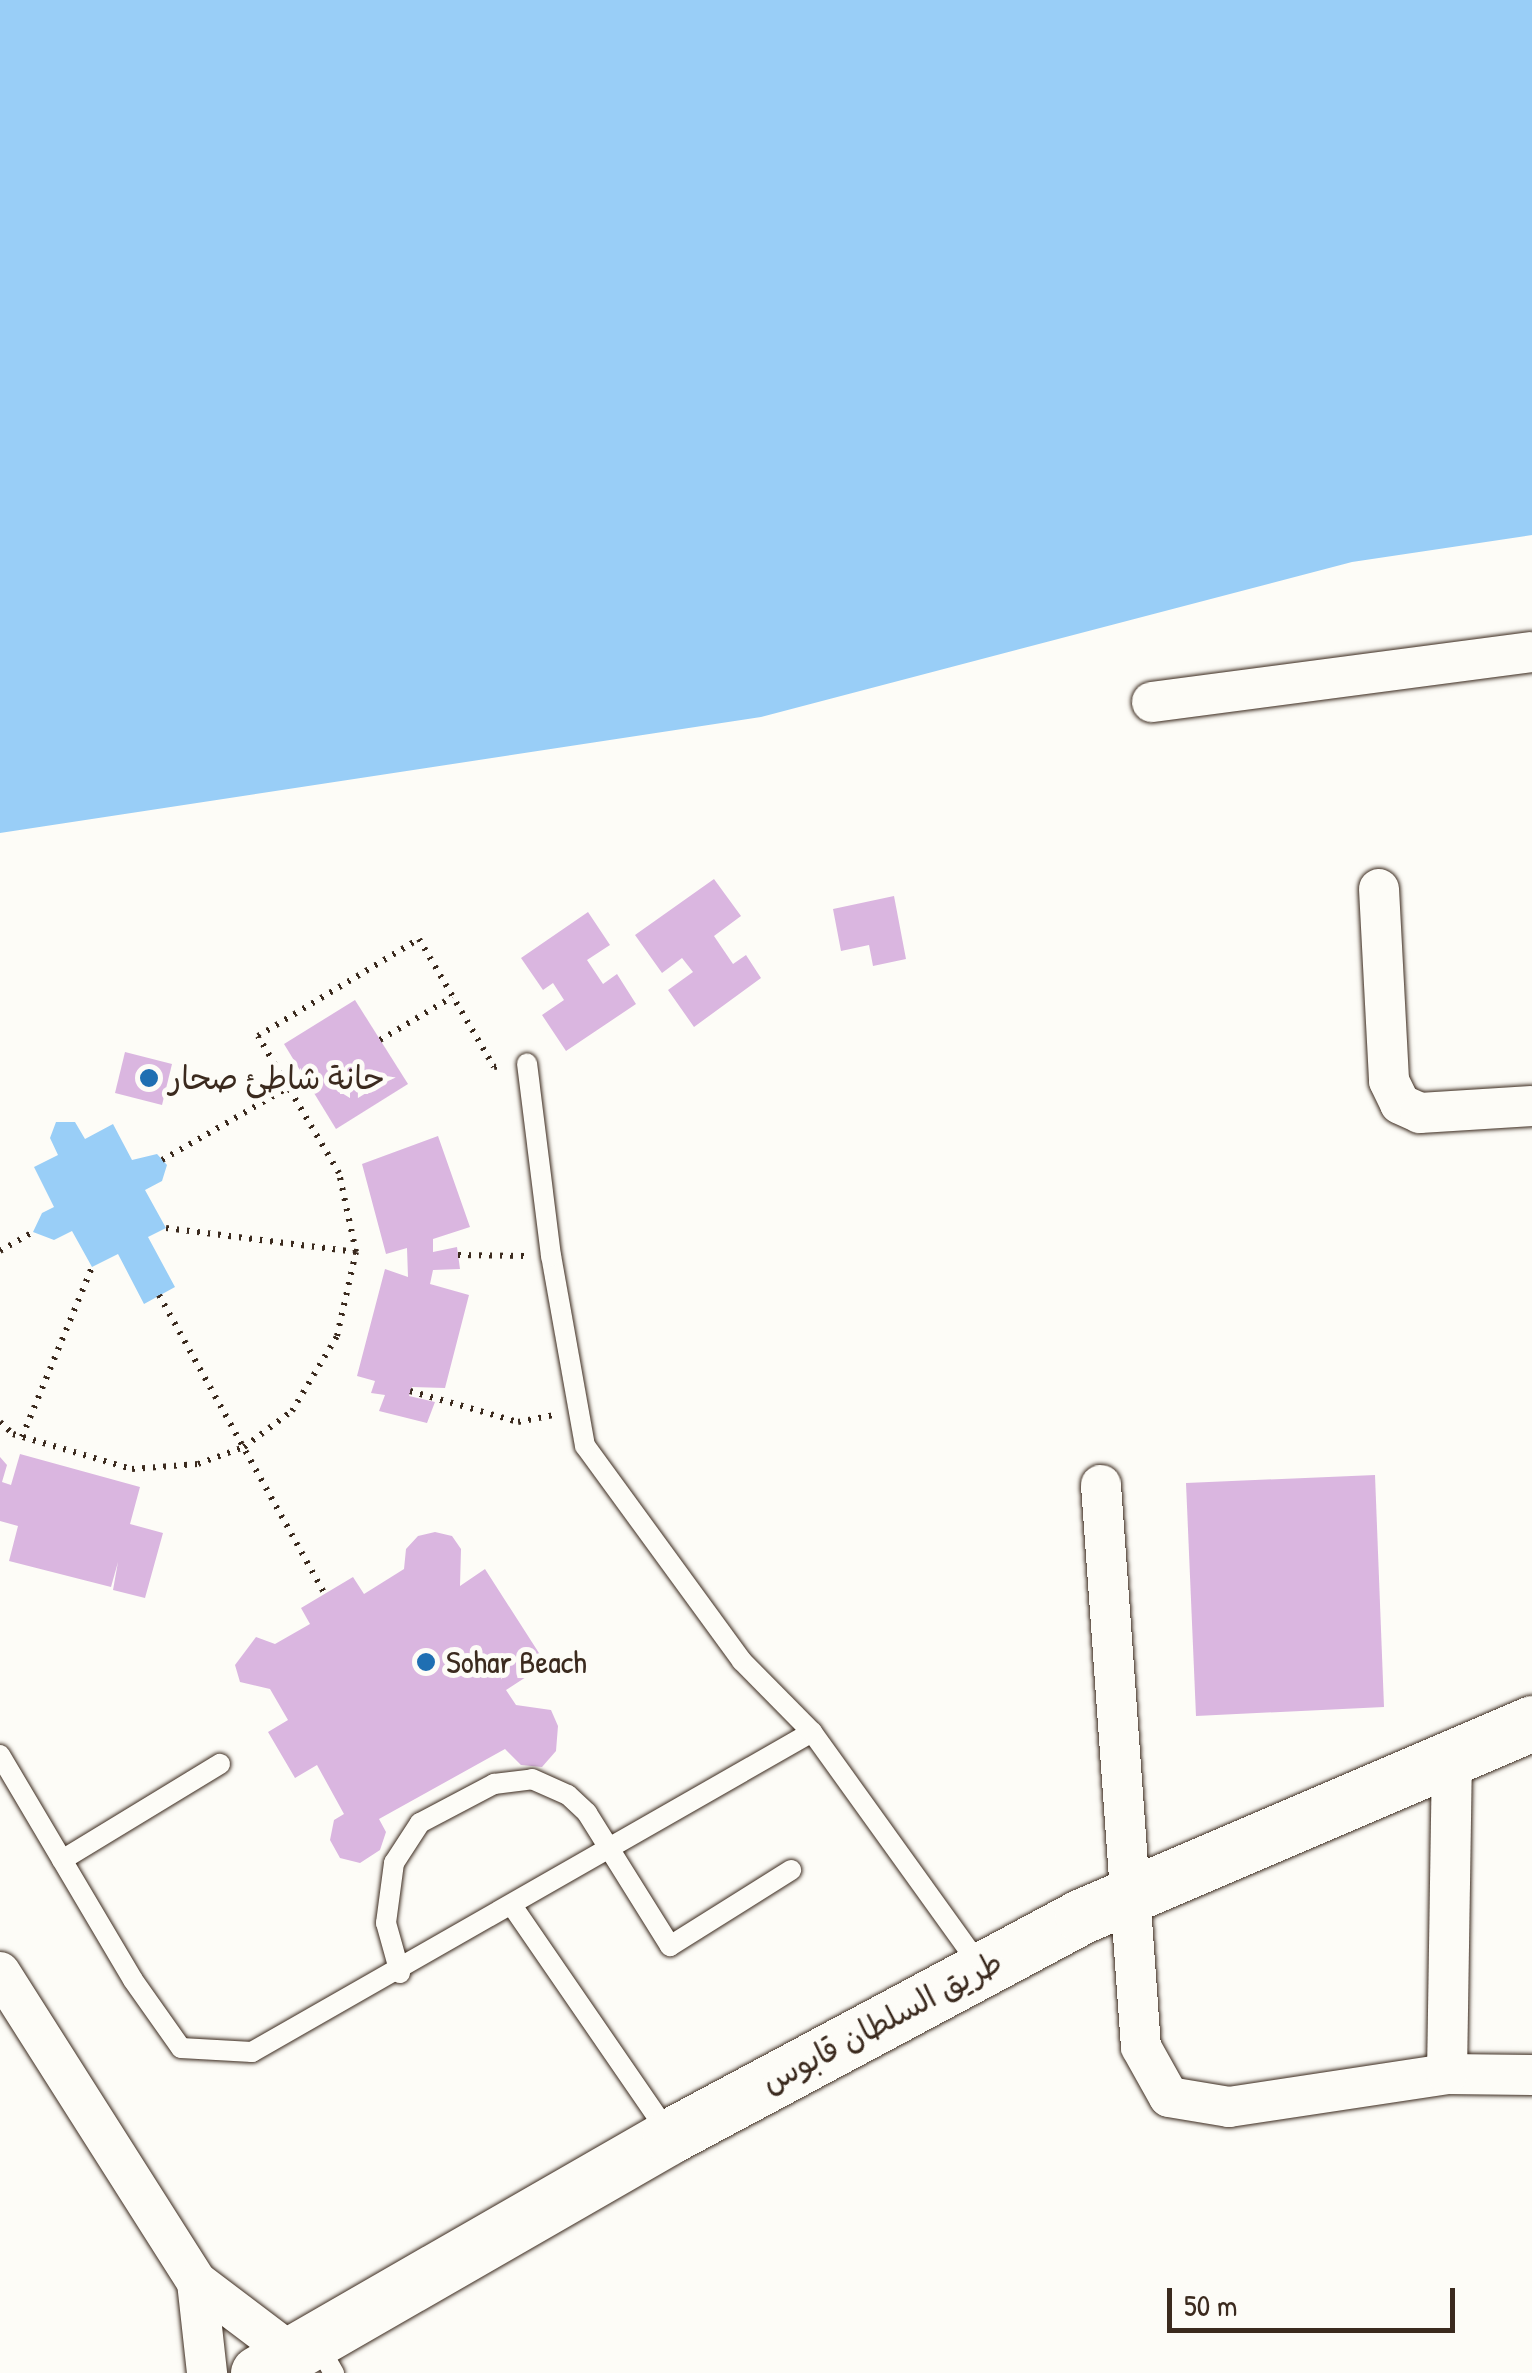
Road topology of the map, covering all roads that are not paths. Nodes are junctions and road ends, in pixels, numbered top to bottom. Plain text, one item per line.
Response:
1 (1532, 652) edge
2 (1152, 702) dead end
3 (1379, 889) dead end
4 (528, 1063) road end
5 (1532, 1106) edge
6 (1100, 1485) dead end
7 (1532, 1723) edge
8 (812, 1732) junction
9 (0, 1755) edge
10 (1452, 1756) junction
11 (220, 1764) dead end
12 (610, 1847) junction
13 (62, 1860) junction
14 (791, 1870) dead end
15 (1125, 1897) junction
16 (513, 1907) junction
17 (982, 1968) junction
18 (0, 1972) edge
19 (400, 1973) junction
20 (1447, 2074) junction
21 (1532, 2076) edge
22 (670, 2136) junction
23 (197, 2282) junction
24 (300, 2360) edge
25 (207, 2373) edge

1 - 2 street
3 - 5 street
4 - 8 lane
6 - 15 street
7 - 10 main road, طريق السلطان قابوس
8 - 12 lane
8 - 17 lane
9 - 13 lane
10 - 15 main road, طريق السلطان قابوس
10 - 20 street
11 - 13 lane
12 - 14 lane
12 - 16 lane
12 - 19 lane
13 - 19 lane
15 - 17 main road, طريق السلطان قابوس
15 - 20 street
16 - 19 lane
16 - 22 lane
17 - 22 main road, طريق السلطان قابوس
18 - 23 street
20 - 21 street
22 - 24 main road, طريق السلطان قابوس
23 - 24 street
23 - 25 street

